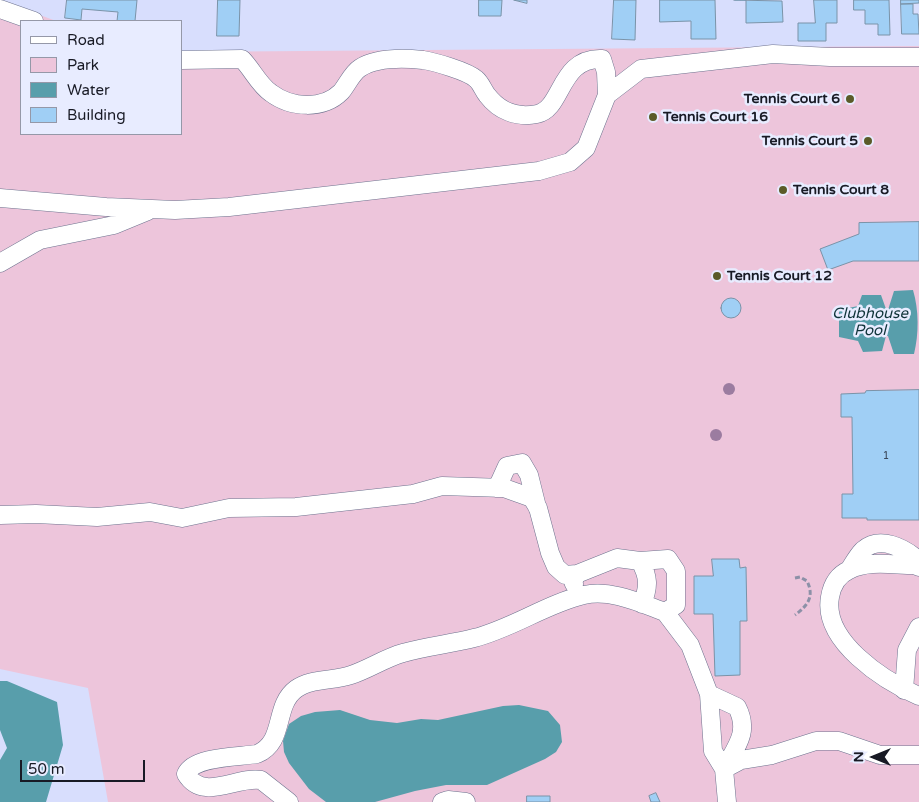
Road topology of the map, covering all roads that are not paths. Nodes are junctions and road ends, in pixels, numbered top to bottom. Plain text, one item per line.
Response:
1 (0, 9) edge
2 (31, 20) edge
3 (919, 57) edge
4 (182, 60) edge
5 (607, 95) junction
6 (0, 198) edge
7 (155, 208) junction
8 (0, 263) edge
9 (497, 488) junction
10 (538, 508) junction
11 (0, 515) edge
12 (640, 561) junction
13 (919, 561) edge
14 (919, 567) edge
15 (849, 570) junction
16 (577, 574) junction
17 (584, 595) junction
18 (642, 604) junction
19 (665, 612) junction
20 (919, 626) edge
21 (911, 693) edge
22 (709, 694) junction
23 (257, 754) junction
24 (919, 756) edge
25 (724, 769) junction
26 (260, 779) junction
27 (289, 802) edge
28 (442, 802) edge
29 (466, 802) edge
30 (727, 802) edge

1 - 2 street
3 - 5 street
4 - 5 street
5 - 7 street
6 - 7 street
7 - 8 street
9 - 10 street
9 - 10 street
9 - 11 street
10 - 16 street
12 - 16 street
12 - 18 street
12 - 19 street
13 - 15 street
14 - 15 street
15 - 21 street
16 - 17 street
17 - 18 street
17 - 23 street
18 - 19 street
19 - 22 street
20 - 21 street
22 - 25 street
22 - 25 street
23 - 26 street
23 - 26 street
24 - 25 street
25 - 30 street
26 - 27 street
28 - 29 street

